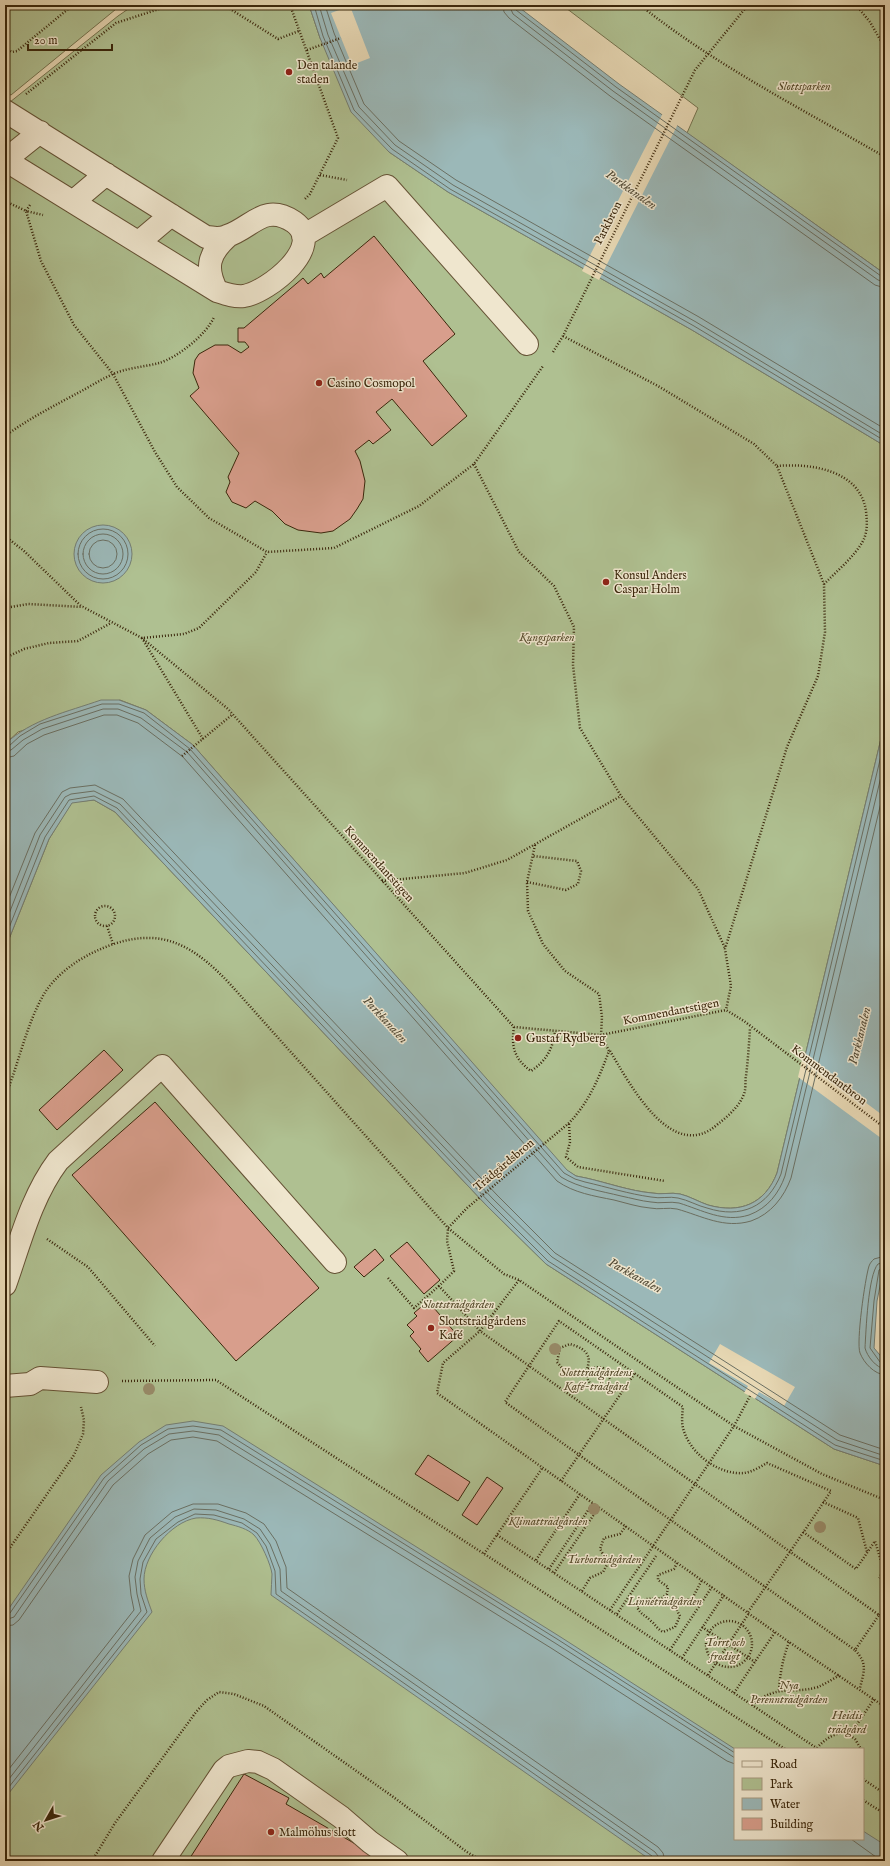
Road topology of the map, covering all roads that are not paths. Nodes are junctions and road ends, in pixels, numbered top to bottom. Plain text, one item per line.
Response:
1 (5, 111) edge
2 (40, 132) junction
3 (5, 160) edge
4 (106, 174) junction
5 (74, 201) junction
6 (171, 215) junction
7 (228, 236) junction
8 (303, 236) junction
9 (139, 242) junction
10 (217, 291) junction
11 (527, 344) dead end
12 (335, 1262) dead end
13 (5, 1285) edge
14 (97, 1382) road end
15 (5, 1386) edge
16 (163, 1861) edge
17 (397, 1861) edge

1 - 2 lane
2 - 3 lane
2 - 4 lane
3 - 5 lane
4 - 5 lane
4 - 6 lane
5 - 9 lane
6 - 7 lane
6 - 9 lane
7 - 8 lane
7 - 10 lane
8 - 10 lane
8 - 11 lane
9 - 10 lane
12 - 13 lane
14 - 15 lane
16 - 17 lane

